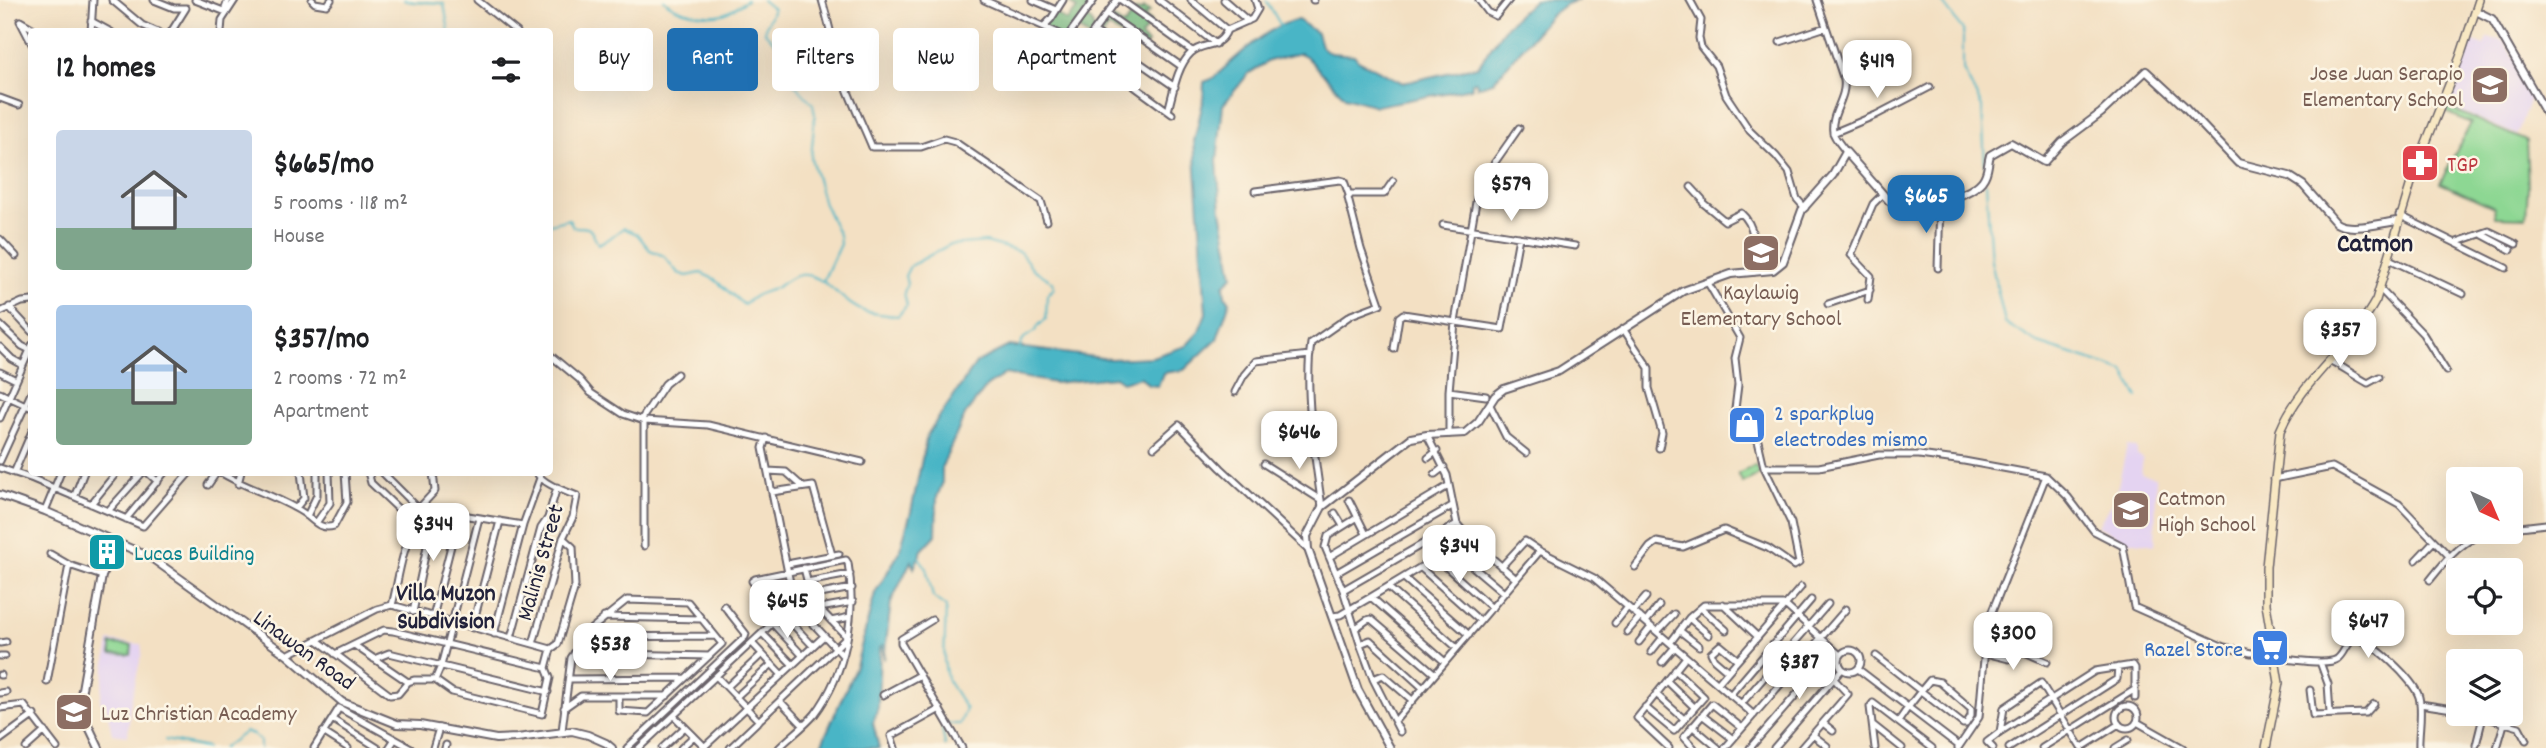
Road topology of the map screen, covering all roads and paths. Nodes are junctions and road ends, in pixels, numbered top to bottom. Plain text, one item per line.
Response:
1 (93, 0) edge
2 (112, 0) edge
3 (154, 0) edge
4 (195, 0) edge
5 (228, 0) edge
6 (236, 0) edge
7 (312, 0) edge
8 (331, 0) edge
9 (477, 0) edge
10 (822, 0) edge
11 (984, 0) edge
12 (1033, 0) edge
13 (1063, 0) edge
14 (1094, 0) edge
15 (1119, 0) edge
16 (1159, 0) edge
17 (1191, 0) edge
18 (1224, 0) edge
19 (1255, 0) edge
20 (1479, 0) edge
21 (1509, 0) edge
22 (1690, 0) edge
23 (1817, 0) edge
24 (2479, 0) edge
25 (207, 2) edge
26 (1056, 10) junction
27 (2476, 11) junction
28 (225, 12) junction
29 (1107, 14) junction
30 (91, 21) junction
31 (1248, 21) junction
32 (1044, 26) junction
33 (1826, 27) junction
34 (32, 28) edge
35 (91, 28) edge
36 (104, 28) edge
37 (149, 28) edge
38 (174, 28) edge
39 (221, 28) edge
40 (512, 28) edge
41 (1048, 28) edge
42 (1074, 28) edge
43 (1097, 28) edge
44 (1227, 30) junction
45 (28, 36) edge
46 (1780, 42) dead end
47 (1216, 44) junction
48 (1884, 48) dead end
49 (1192, 51) junction
50 (1141, 64) edge
51 (1181, 66) junction
52 (1844, 80) junction
53 (1175, 87) junction
54 (1930, 87) dead end
55 (1141, 91) edge
56 (0, 98) edge
57 (2543, 102) edge
58 (19, 105) dead end
59 (2546, 113) edge
60 (1520, 128) dead end
61 (1833, 133) junction
62 (1846, 152) junction
63 (1392, 181) dead end
64 (1692, 187) dead end
65 (1255, 191) dead end
66 (1883, 194) junction
67 (1349, 195) junction
68 (1940, 202) junction
69 (1805, 208) junction
70 (2399, 218) junction
71 (1047, 221) dead end
72 (1443, 225) dead end
73 (1471, 229) junction
74 (2483, 235) junction
75 (1519, 237) junction
76 (0, 239) edge
77 (2456, 242) junction
78 (2516, 244) dead end
79 (1575, 247) dead end
80 (2511, 250) dead end
81 (16, 256) dead end
82 (2389, 259) junction
83 (1938, 268) dead end
84 (2506, 268) dead end
85 (1754, 272) junction
86 (1708, 283) junction
87 (2380, 289) junction
88 (1870, 290) junction
89 (2463, 294) dead end
90 (1868, 300) dead end
91 (28, 302) edge
92 (1828, 304) dead end
93 (9, 307) junction
94 (0, 312) edge
95 (1455, 322) junction
96 (0, 325) edge
97 (28, 327) edge
98 (1625, 330) junction
99 (0, 347) edge
100 (28, 347) edge
101 (1394, 349) dead end
102 (28, 354) edge
103 (1310, 355) junction
104 (553, 358) edge
105 (2329, 360) junction
106 (23, 365) junction
107 (2446, 371) dead end
108 (0, 372) edge
109 (677, 374) dead end
110 (2379, 377) dead end
111 (16, 380) junction
112 (1449, 391) junction
113 (1235, 392) dead end
114 (0, 393) edge
115 (1486, 396) dead end
116 (8, 397) junction
117 (1490, 405) junction
118 (28, 406) edge
119 (0, 416) edge
120 (642, 420) junction
121 (1449, 434) junction
122 (1427, 435) junction
123 (766, 438) junction
124 (28, 440) edge
125 (1154, 447) dead end
126 (1659, 449) dead end
127 (1437, 451) junction
128 (1526, 453) dead end
129 (1428, 458) dead end
130 (0, 461) edge
131 (862, 462) dead end
132 (1264, 464) dead end
133 (1444, 467) junction
134 (1764, 467) junction
135 (0, 468) edge
136 (768, 471) junction
137 (14, 473) junction
138 (1434, 474) dead end
139 (28, 475) edge
140 (34, 476) edge
141 (59, 476) edge
142 (82, 476) edge
143 (114, 476) edge
144 (141, 476) edge
145 (150, 476) edge
146 (162, 476) edge
147 (187, 476) edge
148 (215, 476) edge
149 (225, 476) edge
150 (241, 476) edge
151 (301, 476) edge
152 (317, 476) edge
153 (329, 476) edge
154 (345, 476) edge
155 (370, 476) edge
156 (386, 476) edge
157 (433, 476) edge
158 (538, 476) edge
159 (540, 476) edge
160 (2046, 476) junction
161 (2274, 479) junction
162 (158, 482) junction
163 (238, 484) junction
164 (208, 485) dead end
165 (1448, 486) junction
166 (557, 487) junction
167 (803, 487) junction
168 (54, 488) junction
169 (772, 492) junction
170 (0, 495) edge
171 (72, 496) junction
172 (1349, 500) dead end
173 (91, 504) junction
174 (1321, 504) junction
175 (1452, 506) junction
176 (296, 508) junction
177 (419, 509) junction
178 (45, 511) junction
179 (108, 511) junction
180 (1335, 513) dead end
181 (459, 514) junction
182 (307, 516) junction
183 (480, 517) junction
184 (1357, 517) junction
185 (433, 518) junction
186 (126, 519) junction
187 (500, 521) junction
188 (316, 523) junction
189 (1457, 524) junction
190 (2546, 524) edge
191 (523, 525) junction
192 (1343, 526) junction
193 (2524, 527) edge
194 (1366, 534) junction
195 (563, 538) junction
196 (1469, 538) junction
197 (2434, 541) junction
198 (119, 542) junction
199 (2465, 544) edge
200 (644, 546) dead end
201 (1308, 549) junction
202 (1452, 549) junction
203 (1540, 551) junction
204 (50, 554) dead end
205 (1329, 556) junction
206 (2449, 556) junction
207 (1436, 558) junction
208 (2416, 560) dead end
209 (69, 565) junction
210 (787, 568) junction
211 (804, 568) junction
212 (1421, 568) junction
213 (1501, 568) junction
214 (1635, 568) dead end
215 (850, 573) junction
216 (1336, 573) junction
217 (102, 576) junction
218 (1404, 578) junction
219 (1516, 579) junction
220 (2430, 580) dead end
221 (807, 582) junction
222 (791, 586) junction
223 (1388, 587) junction
224 (1801, 587) dead end
225 (852, 588) junction
226 (1343, 590) junction
227 (1504, 593) junction
228 (810, 596) junction
229 (1371, 597) junction
230 (1646, 597) dead end
231 (1811, 600) dead end
232 (853, 602) junction
233 (794, 603) junction
234 (1723, 604) junction
235 (1828, 604) dead end
236 (1659, 605) dead end
237 (1785, 605) junction
238 (392, 606) junction
239 (724, 606) dead end
240 (820, 608) junction
241 (1492, 608) junction
242 (1700, 608) junction
243 (1846, 609) dead end
244 (1348, 610) junction
245 (1631, 610) junction
246 (413, 612) junction
247 (783, 614) junction
248 (1674, 614) dead end
249 (1332, 616) junction
250 (1798, 616) junction
251 (433, 617) junction
252 (604, 617) junction
253 (850, 617) junction
254 (1640, 617) junction
255 (1689, 618) junction
256 (701, 619) junction
257 (932, 620) dead end
258 (831, 621) junction
259 (1480, 621) junction
260 (452, 622) junction
261 (1615, 623) dead end
262 (772, 624) junction
263 (1648, 625) junction
264 (1808, 625) junction
265 (472, 628) junction
266 (1356, 628) junction
267 (1726, 630) dead end
268 (1679, 631) junction
269 (1627, 632) dead end
270 (762, 633) junction
271 (494, 634) junction
272 (1469, 635) junction
273 (1660, 635) junction
274 (1709, 635) dead end
275 (715, 636) junction
276 (824, 636) junction
277 (585, 637) junction
278 (846, 637) junction
279 (1758, 637) junction
280 (1821, 637) junction
281 (511, 638) junction
282 (317, 640) junction
283 (1639, 642) dead end
284 (752, 643) junction
285 (447, 644) junction
286 (533, 644) junction
287 (354, 645) junction
288 (1360, 645) junction
289 (1672, 645) junction
290 (813, 646) junction
291 (1699, 646) dead end
292 (835, 648) junction
293 (1457, 648) junction
294 (551, 649) junction
295 (1810, 651) junction
296 (1651, 652) dead end
297 (574, 653) junction
298 (1985, 653) junction
299 (335, 654) junction
300 (762, 654) junction
301 (287, 655) junction
302 (1840, 655) junction
303 (2275, 655) junction
304 (709, 656) junction
305 (803, 656) junction
306 (843, 656) junction
307 (1877, 656) dead end
308 (1686, 657) junction
309 (373, 659) junction
310 (1738, 660) junction
311 (1445, 662) junction
312 (1662, 662) dead end
313 (2047, 662) dead end
314 (2320, 662) junction
315 (772, 664) junction
316 (793, 665) junction
317 (441, 666) junction
318 (2118, 667) junction
319 (546, 668) junction
320 (1842, 669) junction
321 (1858, 669) junction
322 (1675, 670) junction
323 (1728, 671) junction
324 (1435, 674) junction
325 (782, 675) junction
326 (920, 675) junction
327 (716, 676) junction
328 (685, 678) junction
329 (1373, 678) junction
330 (570, 679) junction
331 (1834, 679) junction
332 (435, 680) junction
333 (1667, 681) junction
334 (47, 682) dead end
335 (408, 682) junction
336 (1718, 683) junction
337 (727, 687) junction
338 (1423, 688) junction
339 (2134, 690) junction
340 (2310, 690) dead end
341 (1921, 691) junction
342 (548, 692) junction
343 (1656, 694) junction
344 (883, 695) dead end
345 (1730, 695) junction
346 (619, 696) junction
347 (667, 696) junction
348 (737, 697) junction
349 (2135, 698) dead end
350 (2051, 699) junction
351 (1412, 700) junction
352 (780, 701) junction
353 (1741, 704) junction
354 (2374, 704) dead end
355 (2420, 704) junction
356 (341, 705) junction
357 (1909, 706) junction
358 (1645, 707) junction
359 (1694, 707) junction
360 (0, 708) edge
361 (564, 708) junction
362 (747, 708) junction
363 (2446, 708) edge
364 (940, 709) junction
365 (2330, 713) junction
366 (34, 715) junction
367 (1702, 715) junction
368 (1754, 715) junction
369 (2061, 715) junction
370 (674, 716) junction
371 (332, 719) junction
372 (1684, 719) junction
373 (759, 720) junction
374 (1395, 721) junction
375 (1898, 722) junction
376 (2137, 722) junction
377 (1823, 723) junction
378 (2119, 724) junction
379 (803, 725) junction
380 (1873, 725) junction
381 (1692, 726) junction
382 (2481, 726) edge
383 (2503, 726) edge
384 (2514, 726) edge
385 (685, 727) junction
386 (439, 728) junction
387 (1742, 728) junction
388 (2070, 730) junction
389 (45, 731) junction
390 (1833, 731) dead end
391 (323, 732) junction
392 (562, 732) junction
393 (1400, 732) dead end
394 (2000, 732) junction
395 (1813, 734) junction
396 (694, 736) junction
397 (496, 738) junction
398 (395, 739) junction
399 (1733, 739) junction
400 (2128, 740) dead end
401 (2526, 740) dead end
402 (0, 741) edge
403 (2476, 745) dead end
404 (1827, 746) dead end
405 (316, 747) edge
406 (496, 747) edge
407 (1665, 747) edge
408 (1804, 747) edge
409 (1960, 747) edge
410 (6, 748) edge
411 (26, 748) edge
412 (57, 748) edge
413 (99, 748) edge
414 (348, 748) edge
415 (378, 748) edge
416 (389, 748) edge
417 (411, 748) edge
418 (433, 748) edge
419 (612, 748) edge
420 (627, 748) edge
421 (639, 748) edge
422 (662, 748) edge
423 (681, 748) edge
424 (704, 748) edge
425 (730, 748) edge
426 (779, 748) edge
427 (895, 748) edge
428 (962, 748) edge
429 (1390, 748) edge
430 (1694, 748) edge
431 (1718, 748) edge
432 (1725, 748) edge
433 (1750, 748) edge
434 (1774, 748) edge
435 (1875, 748) edge
436 (1902, 748) edge
437 (1932, 748) edge
438 (1993, 748) edge
439 (2009, 748) edge
440 (2042, 748) edge
441 (2081, 748) edge
442 (2115, 748) edge
443 (2183, 748) edge
444 (2266, 748) edge
445 (2418, 748) edge
446 (2497, 748) edge

1 - 30 street
2 - 37 street
3 - 38 street
4 - 25 street
5 - 28 street
6 - 28 street
7 - 8 street
9 - 40 street
10 - 71 street
11 - 32 street
12 - 26 street
13 - 26 street
14 - 42 street
15 - 29 street
15 - 49 street
16 - 47 street
17 - 44 street
18 - 31 street
19 - 31 street
20 - 21 street
22 - 69 street
23 - 33 street
24 - 27 main road
25 - 28 street
26 - 32 street
27 - 57 street
27 - 70 main road
28 - 39 street
29 - 43 street
29 - 51 street
30 - 35 street
30 - 36 street
31 - 44 street
32 - 41 street
33 - 46 street
33 - 52 street
34 - 45 street
44 - 47 street
47 - 49 street
48 - 52 street
49 - 51 street
50 - 53 street
51 - 53 street
52 - 61 street
53 - 55 street
54 - 61 street
56 - 58 street
57 - 59 street
60 - 73 street
61 - 62 street
62 - 66 street
62 - 69 street
63 - 67 street
64 - 85 street
65 - 67 street
66 - 68 street
66 - 88 street
67 - 103 street
68 - 70 street
68 - 83 street
69 - 85 street
70 - 77 street
70 - 82 main road
72 - 73 street
73 - 75 street
73 - 95 street
74 - 77 street
74 - 78 street
74 - 80 street
75 - 79 street
75 - 95 street
76 - 81 street
77 - 84 street
82 - 87 main road
82 - 89 street
85 - 86 street
86 - 98 street
86 - 134 street
87 - 105 main road
87 - 107 street
88 - 90 street
88 - 92 street
91 - 93 street
93 - 94 street
93 - 97 street
95 - 101 street
95 - 112 street
96 - 100 street
98 - 117 street
98 - 126 street
99 - 106 street
102 - 106 street
103 - 113 street
103 - 174 street
104 - 120 street
105 - 110 street
105 - 161 main road
106 - 111 street
108 - 111 street
109 - 120 street
111 - 116 street
112 - 115 street
112 - 121 street
114 - 116 street
116 - 118 street
116 - 119 street
117 - 121 street
117 - 128 street
118 - 130 street
120 - 123 street
120 - 200 street
121 - 122 street
122 - 127 street
122 - 174 street
123 - 131 street
123 - 136 street
124 - 137 street
125 - 201 street
127 - 129 street
127 - 133 street
132 - 174 street
133 - 138 street
133 - 165 street
134 - 160 street
134 - 214 street
135 - 137 street
136 - 167 street
136 - 169 street
137 - 139 street
140 - 168 street
141 - 168 street
142 - 171 street
143 - 173 street
144 - 179 street
145 - 162 street
146 - 162 street
147 - 186 street
148 - 164 street
149 - 163 street
150 - 163 street
151 - 176 street
152 - 182 street
153 - 188 street
154 - 188 street
155 - 177 street
156 - 177 street
157 - 177 street
158 - 191 street
159 - 166 street, Malinis Street
160 - 298 street
160 - 303 street
161 - 197 street
161 - 303 main road
162 - 186 street
163 - 176 street
165 - 175 street
165 - 194 street
166 - 195 street, Malinis Street
166 - 281 street
167 - 169 street
167 - 210 street
168 - 171 street
168 - 178 street
169 - 210 street
170 - 178 street, Linawan Road
171 - 173 street
172 - 184 street
173 - 179 street
174 - 201 street
175 - 189 street
175 - 216 street
176 - 182 street
178 - 198 street, Linawan Road
179 - 186 street
180 - 192 street
181 - 183 street
181 - 185 street
181 - 251 street
182 - 188 street
183 - 187 street
183 - 260 street
184 - 192 street
184 - 194 street
185 - 238 street
185 - 246 street
187 - 191 street
187 - 265 street
189 - 196 street
189 - 226 street
190 - 193 street
191 - 271 street
192 - 205 street
194 - 205 street
195 - 286 street, Malinis Street
195 - 294 street
196 - 202 street
196 - 213 street
197 - 206 street
197 - 208 street
198 - 217 street
198 - 301 street, Linawan Road
199 - 206 street
201 - 249 street
202 - 207 street
202 - 227 street
203 - 213 street
203 - 219 street
203 - 245 street
204 - 209 street
205 - 216 street
206 - 220 street
207 - 212 street
207 - 241 street
209 - 217 street
209 - 334 street
210 - 211 street
210 - 222 street
210 - 222 street
211 - 215 street
211 - 221 street
212 - 218 street
212 - 259 street
213 - 219 street
215 - 221 street
215 - 225 street
216 - 226 street
217 - 413 street
218 - 223 street
218 - 272 street
219 - 227 street
221 - 228 street
222 - 233 street
223 - 229 street
223 - 293 street
224 - 237 street
225 - 228 street
225 - 232 street
226 - 244 street
227 - 241 street
228 - 240 street
229 - 244 street
229 - 311 street
230 - 245 street
231 - 250 street
232 - 240 street
232 - 253 street
233 - 247 street
233 - 276 street
234 - 237 street
234 - 242 street
234 - 279 street
235 - 264 street
236 - 263 street
237 - 250 street
237 - 279 street
238 - 246 street
238 - 282 street
239 - 420 street
240 - 258 street
241 - 259 street
242 - 255 street
242 - 267 street
243 - 280 street
244 - 249 street
244 - 266 street
245 - 254 street
245 - 261 street
246 - 251 street
247 - 262 street
247 - 290 street
248 - 273 street
249 - 429 street
250 - 264 street
250 - 345 street
251 - 260 street
252 - 256 street
252 - 256 street
252 - 277 street
253 - 258 street
253 - 278 street
254 - 263 street
254 - 269 street
255 - 268 street
255 - 274 street
256 - 275 street
257 - 326 street
258 - 278 street
259 - 272 street
260 - 265 street
260 - 285 street
262 - 270 street
262 - 305 street
263 - 273 street
263 - 283 street
264 - 280 street
264 - 353 street
265 - 271 street
266 - 288 street
266 - 324 street
268 - 289 street
268 - 291 street
270 - 284 street
270 - 316 street
271 - 281 street
272 - 293 street
273 - 289 street
273 - 296 street
275 - 277 street
275 - 304 street
276 - 290 street
276 - 292 street
277 - 297 street
278 - 292 street
278 - 306 street
279 - 310 street
280 - 295 street
280 - 302 street
281 - 286 street
282 - 299 street
282 - 301 street
284 - 300 street
284 - 327 street
285 - 287 street
285 - 317 street
285 - 319 street
286 - 294 street
287 - 299 street
287 - 309 street
288 - 329 street
288 - 338 street
289 - 308 street
289 - 312 street
290 - 305 street
292 - 306 street
292 - 352 street
293 - 311 street
294 - 319 street
295 - 368 street
295 - 433 street
297 - 304 street
297 - 330 street
298 - 313 street
298 - 409 street
299 - 335 street
300 - 315 street
300 - 337 street
301 - 356 street, Linawan Road
302 - 320 street
302 - 321 street
303 - 314 street
303 - 444 main road
304 - 328 street
305 - 316 street
306 - 379 street
307 - 341 street
308 - 322 street
308 - 336 street
309 - 317 street
309 - 335 street
310 - 323 street
310 - 323 street
311 - 324 street
314 - 355 street
314 - 365 street
315 - 325 street
315 - 348 street
316 - 325 street
317 - 332 street
317 - 342 street
318 - 339 street
318 - 350 street
318 - 369 street
319 - 342 street
320 - 321 street
320 - 331 street
321 - 357 street
322 - 333 street
322 - 359 street
323 - 336 street
324 - 338 street
325 - 362 street
326 - 344 street
326 - 364 street
327 - 337 street
327 - 370 street
328 - 330 street
328 - 347 street
329 - 351 street
329 - 374 street
330 - 361 street
331 - 377 street
331 - 434 street
332 - 335 street
332 - 342 street
333 - 343 street
333 - 359 street
336 - 345 street
337 - 348 street
338 - 351 street
339 - 349 street
339 - 388 street
340 - 365 street
341 - 341 street
341 - 357 street
343 - 358 street
343 - 372 street
345 - 353 street
346 - 347 street
346 - 347 street
346 - 361 street
348 - 362 street
350 - 369 street
350 - 394 street
350 - 394 street
351 - 374 street
352 - 373 street
352 - 379 street
353 - 368 street
354 - 365 street
355 - 363 street
355 - 445 street
356 - 371 street
356 - 386 street, Linawan Road
356 - 398 street
357 - 375 street
357 - 409 street
358 - 372 street
358 - 407 street
359 - 372 street
360 - 366 street
361 - 392 street
362 - 373 street
362 - 424 street
364 - 427 street
364 - 428 street
366 - 389 street
366 - 402 street
367 - 381 street
367 - 387 street
367 - 399 street
368 - 387 street
369 - 388 street
369 - 439 street
370 - 385 street
370 - 421 street
371 - 391 street
371 - 415 street
373 - 425 street
374 - 393 street
375 - 380 street
375 - 437 street
376 - 378 street
376 - 378 street
376 - 443 street
377 - 390 street
377 - 395 street
378 - 441 street
379 - 426 street
380 - 435 street
380 - 436 street
381 - 430 street
381 - 431 street
382 - 403 street
383 - 446 street
384 - 401 street
385 - 396 street
385 - 422 street
386 - 397 street, Linawan Road
386 - 418 street
387 - 399 street
388 - 440 street
388 - 441 street
389 - 411 street
389 - 412 street
391 - 405 street
391 - 414 street
392 - 397 street, Linawan Road
392 - 419 street, Linawan Road
394 - 438 street
395 - 404 street
395 - 408 street
396 - 423 street
396 - 424 street
397 - 406 street
398 - 416 street
398 - 417 street
399 - 432 street
400 - 442 street
402 - 410 street

